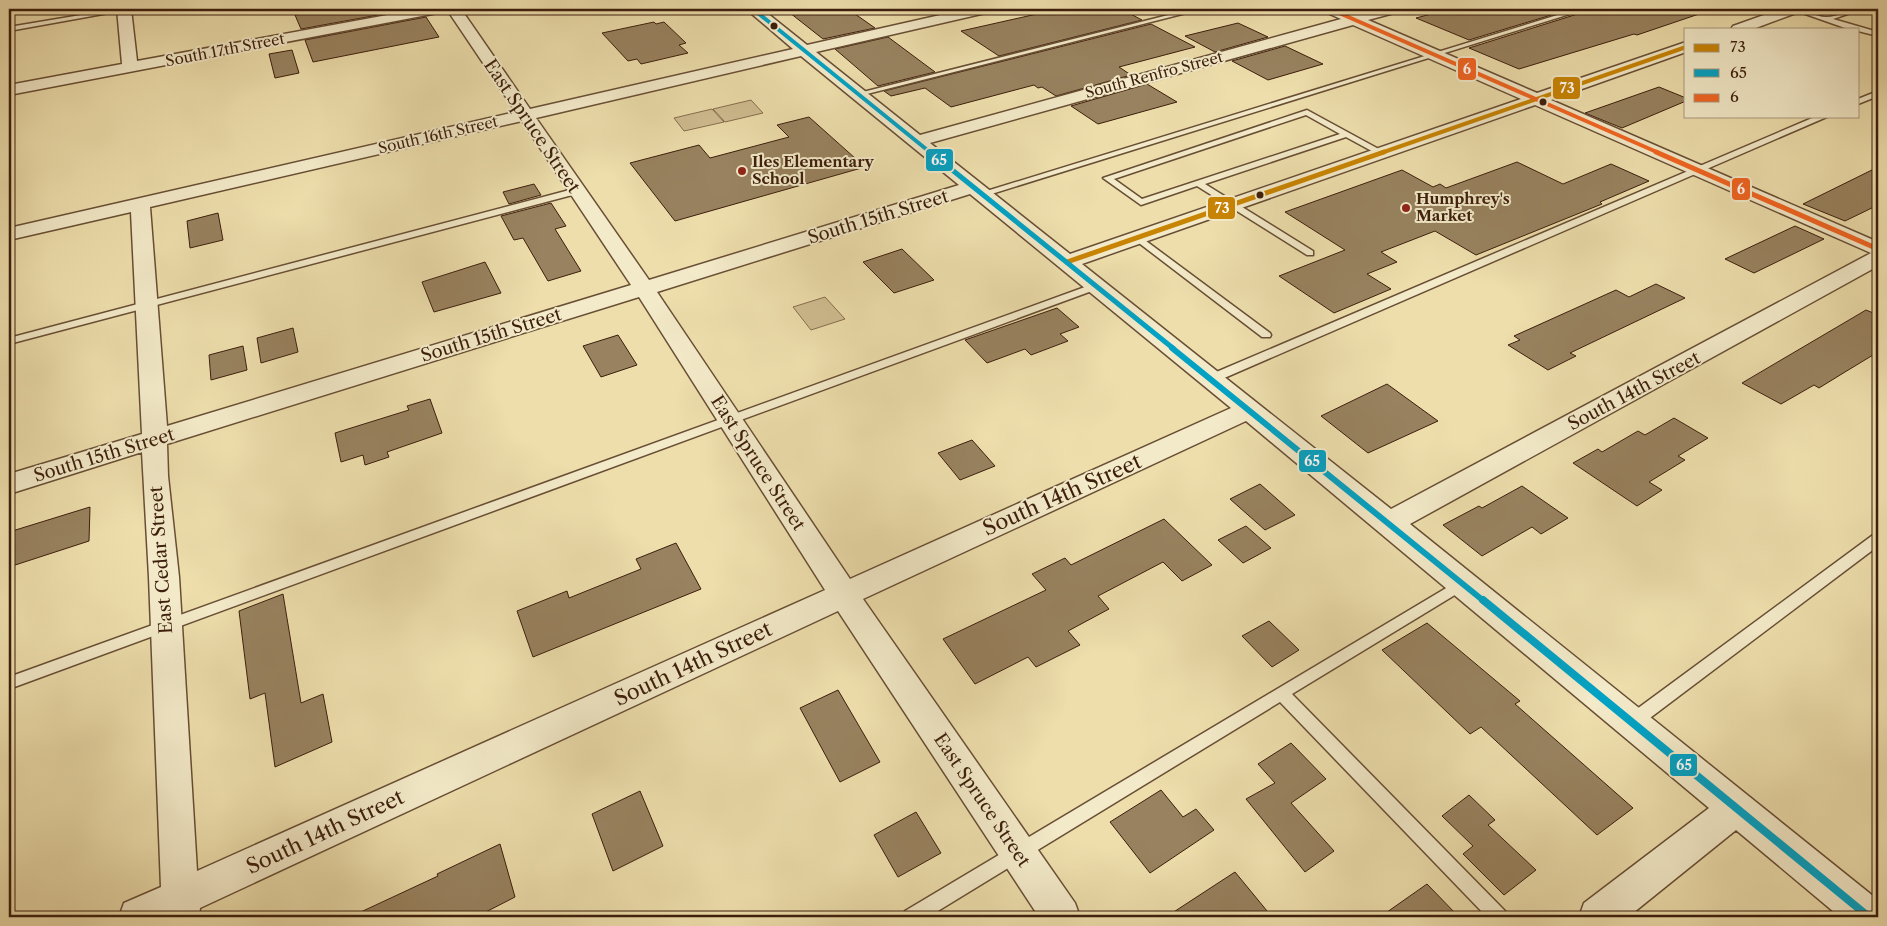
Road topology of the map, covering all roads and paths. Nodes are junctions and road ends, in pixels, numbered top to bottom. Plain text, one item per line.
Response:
1 (124, 9) edge
2 (128, 9) edge
3 (442, 9) edge
4 (454, 9) edge
5 (753, 9) edge
6 (984, 9) edge
7 (1199, 9) edge
8 (1330, 9) edge
9 (1393, 9) edge
10 (1583, 9) edge
11 (1794, 9) edge
12 (1859, 9) edge
13 (1868, 9) edge
14 (1878, 12) edge
15 (1355, 19) junction
16 (1827, 19) junction
17 (1741, 28) edge
18 (1854, 28) edge
19 (9, 29) edge
20 (1860, 30) edge
21 (1877, 35) edge
22 (1684, 48) edge
23 (804, 50) junction
24 (1433, 54) junction
25 (130, 67) junction
26 (9, 90) edge
27 (1860, 91) edge
28 (859, 94) junction
29 (1876, 95) edge
30 (1533, 100) junction
31 (1860, 101) edge
32 (525, 115) junction
33 (1820, 118) edge
34 (1347, 134) junction
35 (916, 140) junction
36 (1382, 152) junction
37 (1697, 171) junction
38 (1198, 183) junction
39 (978, 191) junction
40 (577, 192) junction
41 (140, 204) junction
42 (1233, 204) junction
43 (9, 234) edge
44 (1138, 238) junction
45 (1878, 250) edge
46 (1310, 253) dead end
47 (1878, 258) edge
48 (1067, 262) junction
49 (1096, 286) junction
50 (644, 288) junction
51 (146, 305) junction
52 (1266, 335) dead end
53 (9, 341) edge
54 (1211, 379) junction
55 (1249, 410) junction
56 (729, 419) junction
57 (155, 439) junction
58 (9, 484) edge
59 (1389, 523) junction
60 (1878, 539) edge
61 (1463, 583) junction
62 (844, 595) junction
63 (167, 624) junction
64 (9, 683) edge
65 (1281, 693) junction
66 (1632, 722) junction
67 (1737, 808) junction
68 (1018, 852) junction
69 (180, 908) edge
70 (138, 917) edge
71 (911, 917) edge
72 (1061, 917) edge
73 (1499, 917) edge
74 (1598, 917) edge
75 (1869, 917) edge

1 - 2 lane
1 - 19 lane
1 - 25 street
3 - 25 street, South 17th Street
4 - 32 street, East Spruce Street
5 - 23 street
6 - 23 street, South 16th Street
7 - 28 lane
8 - 15 street
9 - 15 street, South Renfro Street
10 - 24 lane
11 - 16 lane
11 - 17 street
12 - 16 lane
13 - 14 lane
15 - 24 street
15 - 35 street, South Renfro Street
16 - 18 lane
20 - 21 lane
22 - 30 street
23 - 28 street
23 - 32 street, South 16th Street
24 - 30 street
24 - 39 lane
25 - 26 street, South 17th Street
27 - 29 lane
28 - 35 street
29 - 31 lane
30 - 36 street
30 - 37 street
32 - 40 street, East Spruce Street
32 - 41 street, South 16th Street
33 - 37 lane
34 - 36 lane
34 - 38 lane
34 - 38 lane
35 - 39 street
36 - 42 street
37 - 45 street
37 - 54 lane
38 - 42 lane
39 - 48 street
39 - 50 street, South 15th Street
40 - 50 street, East Spruce Street
40 - 51 lane
41 - 43 street, South 16th Street
41 - 51 street, East Cedar Street
42 - 44 street
42 - 46 lane
44 - 48 street
44 - 52 lane
47 - 59 street, South 14th Street
48 - 49 street
49 - 54 street
49 - 56 lane
50 - 56 street, East Spruce Street
50 - 57 street, South 15th Street
51 - 53 lane
51 - 57 street, East Cedar Street
54 - 55 street
55 - 59 street
55 - 62 street, South 14th Street
56 - 62 street, East Spruce Street
56 - 63 lane
57 - 58 street, South 15th Street
57 - 63 street, East Cedar Street
59 - 61 street
60 - 66 lane
61 - 65 lane
61 - 66 street
62 - 68 street, East Spruce Street
62 - 69 street, South 14th Street
63 - 64 lane
63 - 69 street, East Cedar Street
65 - 68 lane
65 - 73 lane
66 - 67 street
67 - 74 street
67 - 75 street
68 - 71 lane
68 - 72 street, East Spruce Street
69 - 70 street, South 14th Street

